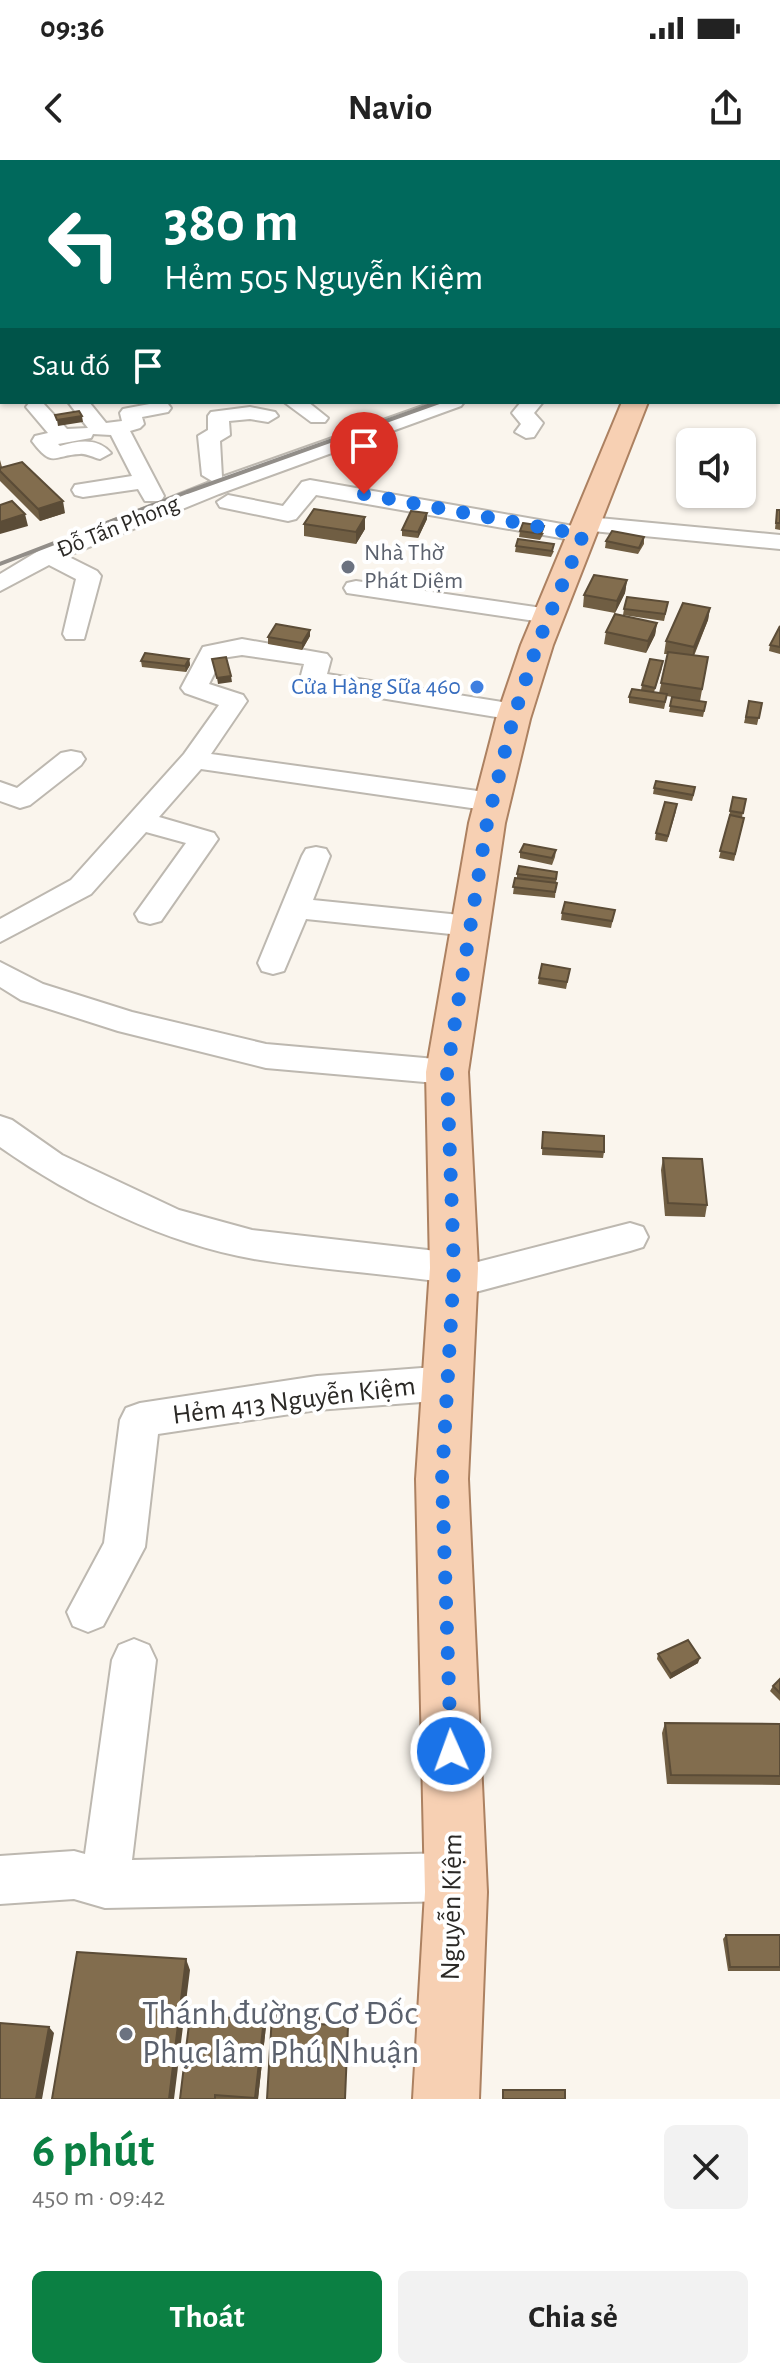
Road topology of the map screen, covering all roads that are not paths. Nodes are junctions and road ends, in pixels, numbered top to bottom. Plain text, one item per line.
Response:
1 (80, 404) edge
2 (297, 404) edge
3 (449, 404) edge
4 (531, 404) edge
5 (634, 404) edge
6 (36, 407) dead end
7 (161, 408) dead end
8 (268, 416) dead end
9 (202, 418) edge
10 (318, 418) dead end
11 (526, 432) dead end
12 (115, 435) junction
13 (62, 436) junction
14 (100, 453) junction
15 (65, 467) dead end
16 (217, 489) junction
17 (83, 490) dead end
18 (585, 529) junction
19 (780, 542) edge
20 (4, 551) dead end
21 (48, 555) junction
22 (26, 568) junction
23 (0, 584) edge
24 (356, 588) dead end
25 (549, 616) junction
26 (75, 634) dead end
27 (515, 712) junction
28 (71, 759) dead end
29 (194, 760) junction
30 (0, 791) edge
31 (492, 802) junction
32 (140, 821) junction
33 (316, 856) dead end
34 (295, 908) junction
35 (150, 914) dead end
36 (470, 926) junction
37 (0, 932) edge
38 (273, 963) dead end
39 (0, 973) edge
40 (447, 1072) junction
41 (0, 1129) edge
42 (630, 1237) dead end
43 (454, 1275) junction
44 (448, 1383) junction
45 (88, 1612) dead end
46 (134, 1660) dead end
47 (455, 1877) junction
48 (0, 1880) edge
49 (105, 1884) junction
50 (446, 2099) edge

1 - 12 street
2 - 10 street
3 - 16 street, Đỗ Tấn Phong
4 - 11 street
5 - 18 main road, Nguyễn Kiệm
6 - 13 street
7 - 12 street
8 - 9 street
9 - 16 street
12 - 13 street
12 - 14 street
12 - 17 street
13 - 14 street
14 - 15 street
16 - 18 street
16 - 21 street, Đỗ Tấn Phong
18 - 19 street
18 - 25 main road, Nguyễn Kiệm
20 - 22 street, Đỗ Tấn Phong
21 - 22 street, Đỗ Tấn Phong
21 - 26 street
22 - 23 street, Đỗ Tấn Phong
24 - 25 street
25 - 27 main road, Nguyễn Kiệm
27 - 29 street
27 - 31 main road, Nguyễn Kiệm
28 - 30 street
29 - 31 street
29 - 32 street
31 - 36 main road, Nguyễn Kiệm
32 - 35 street
32 - 37 street
33 - 34 street
34 - 36 street
34 - 38 street
36 - 40 main road, Nguyễn Kiệm
39 - 40 street
40 - 43 main road, Nguyễn Kiệm
41 - 43 street
42 - 43 street
43 - 44 main road, Nguyễn Kiệm
44 - 45 street, Hẻm 413 Nguyễn Kiệm
44 - 47 main road, Nguyễn Kiệm
46 - 49 street
47 - 49 street
47 - 50 main road, Nguyễn Kiệm
48 - 49 street

